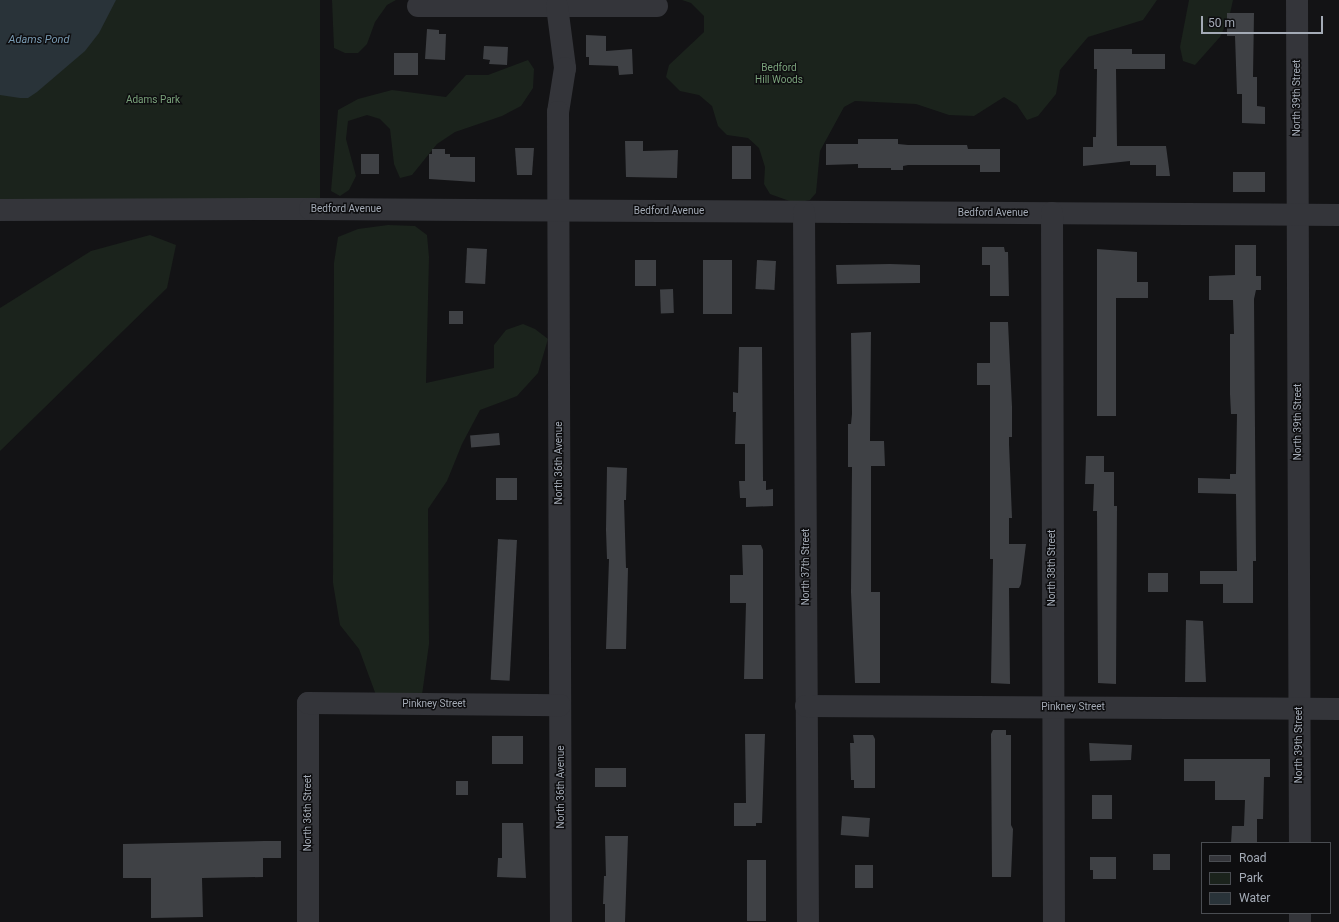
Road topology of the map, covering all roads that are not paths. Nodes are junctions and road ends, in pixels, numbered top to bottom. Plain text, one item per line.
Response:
1 (1297, 0) edge
2 (418, 6) dead end
3 (557, 6) junction
4 (657, 6) dead end
5 (0, 210) edge
6 (558, 211) junction
7 (804, 212) junction
8 (1052, 213) junction
9 (1297, 215) junction
10 (1339, 215) edge
11 (308, 703) joint
12 (560, 705) junction
13 (806, 706) junction
14 (1053, 707) junction
15 (1299, 709) junction
16 (1339, 709) edge
17 (1300, 842) edge
18 (308, 922) edge
19 (561, 922) edge
20 (808, 922) edge
21 (1054, 922) edge

1 - 9 street, North 39th Street
2 - 3 street
3 - 4 street
3 - 6 street, North 36th Avenue
5 - 6 street, Bedford Avenue
6 - 7 street, Bedford Avenue
6 - 12 street, North 36th Avenue
7 - 8 street, Bedford Avenue
7 - 13 street, North 37th Street
8 - 9 street, Bedford Avenue
8 - 14 street, North 38th Street
9 - 10 street, Bedford Avenue
9 - 15 street, North 39th Street
11 - 12 street, Pinkney Street
11 - 18 street, North 36th Street
12 - 19 street, North 36th Avenue
13 - 14 street, Pinkney Street
13 - 20 street, North 37th Street
14 - 15 street, Pinkney Street
14 - 21 street, North 38th Street
15 - 16 street, Pinkney Street
15 - 17 street, North 39th Street

